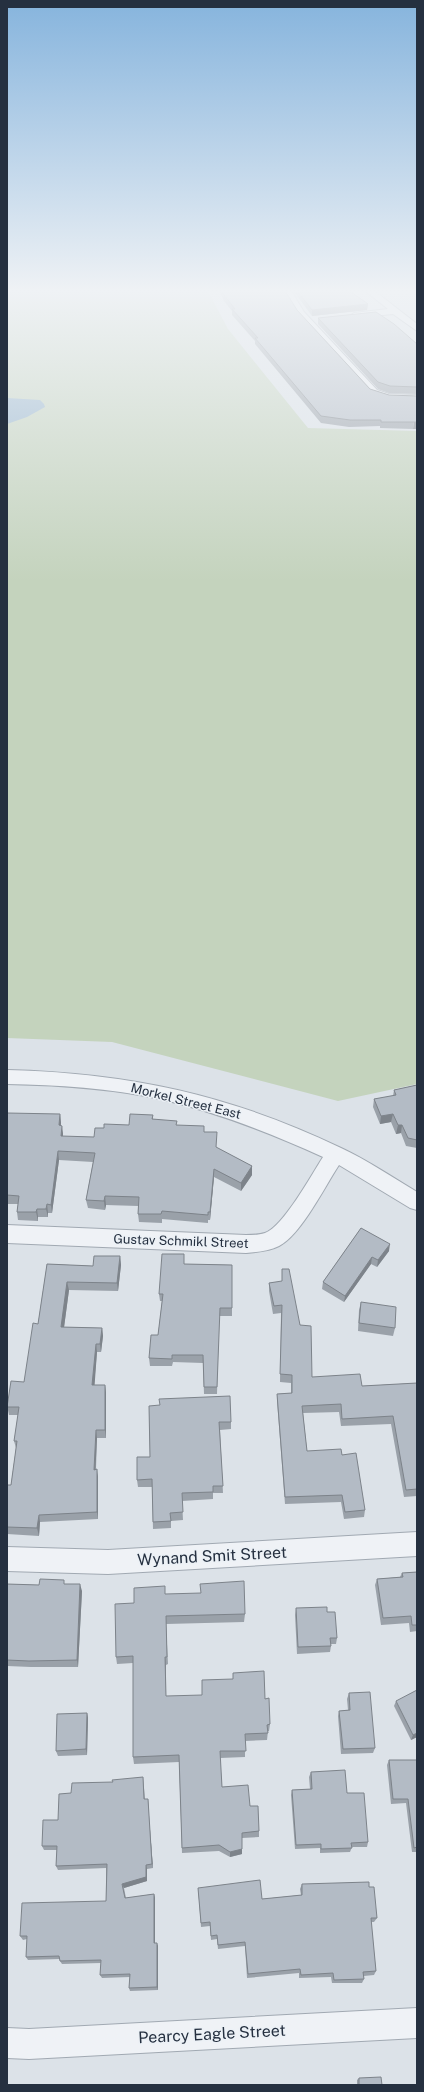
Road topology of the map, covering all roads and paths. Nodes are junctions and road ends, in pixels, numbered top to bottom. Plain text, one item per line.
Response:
1 (369, 387) edge
2 (417, 398) edge
3 (7, 1076) edge
4 (335, 1154) junction
5 (417, 1202) edge
6 (7, 1234) edge
7 (417, 1544) edge
8 (7, 1559) edge
9 (417, 2023) edge
10 (7, 2043) edge

1 - 2 street
3 - 4 street, Morkel Street East
4 - 5 street, Morkel Street East
4 - 6 street, Gustav Schmikl Street
7 - 8 street, Wynand Smit Street
9 - 10 street, Pearcy Eagle Street

